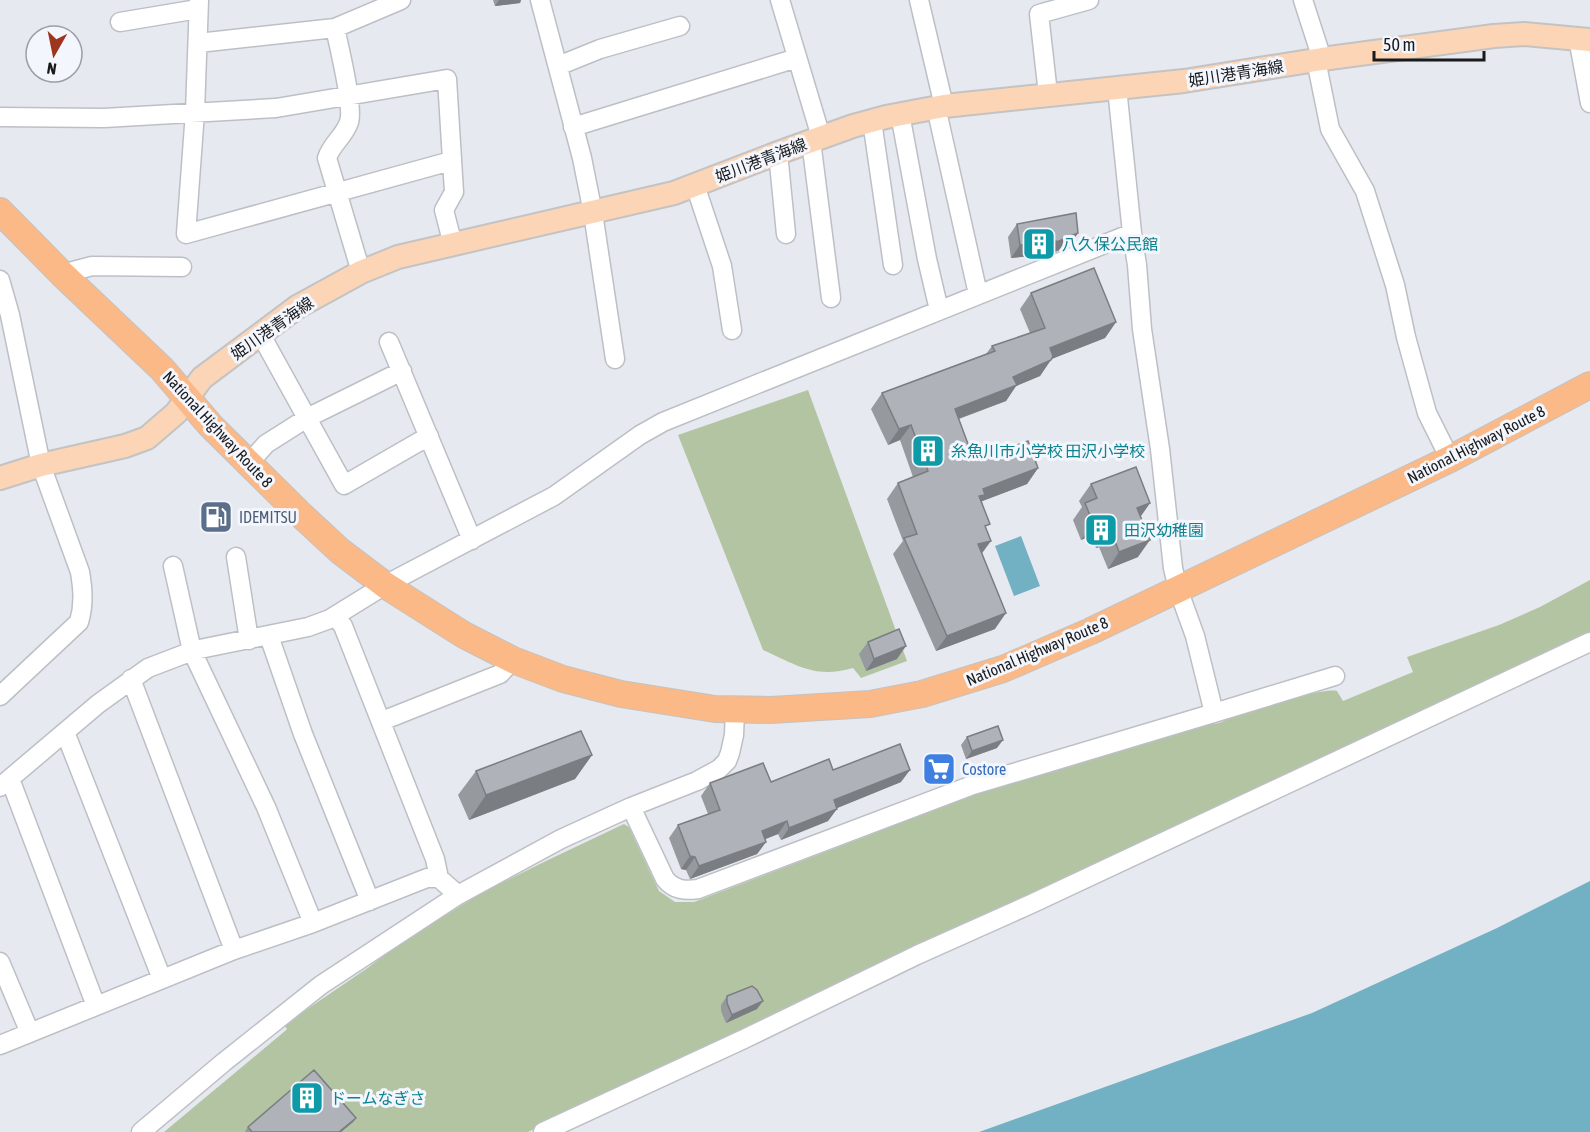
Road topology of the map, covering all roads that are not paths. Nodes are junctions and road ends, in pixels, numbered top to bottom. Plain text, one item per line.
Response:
1 (401, 0) edge
2 (540, 0) edge
3 (780, 0) edge
4 (919, 0) edge
5 (1089, 0) edge
6 (1303, 0) edge
7 (199, 4) edge
8 (120, 22) dead end
9 (680, 26) dead end
10 (335, 28) junction
11 (1584, 39) edge
12 (198, 43) junction
13 (797, 58) junction
14 (1319, 60) junction
15 (558, 66) junction
16 (1117, 87) junction
17 (1048, 93) junction
18 (347, 96) junction
19 (1590, 103) edge
20 (940, 106) junction
21 (195, 112) junction
22 (900, 114) junction
23 (0, 117) edge
24 (872, 121) junction
25 (573, 127) junction
26 (816, 139) junction
27 (778, 153) junction
28 (451, 161) junction
29 (695, 185) junction
30 (337, 193) junction
31 (0, 211) edge
32 (593, 213) junction
33 (1132, 233) junction
34 (786, 234) dead end
35 (453, 245) junction
36 (893, 265) dead end
37 (182, 267) dead end
38 (361, 272) junction
39 (62, 274) junction
40 (0, 280) edge
41 (978, 294) junction
42 (831, 298) dead end
43 (939, 310) junction
44 (732, 330) dead end
45 (261, 335) junction
46 (389, 342) dead end
47 (615, 359) dead end
48 (402, 371) junction
49 (1590, 385) edge
50 (186, 398) junction
51 (307, 418) junction
52 (429, 436) junction
53 (1450, 459) junction
54 (249, 463) junction
55 (41, 465) junction
56 (0, 478) edge
57 (472, 540) junction
58 (236, 557) dead end
59 (173, 566) dead end
60 (385, 585) junction
61 (1178, 589) junction
62 (335, 616) junction
63 (269, 636) junction
64 (249, 640) junction
65 (1590, 642) edge
66 (192, 651) junction
67 (513, 660) junction
68 (1335, 676) dead end
69 (131, 679) junction
70 (0, 696) edge
71 (735, 710) junction
72 (1214, 712) junction
73 (382, 721) junction
74 (64, 732) junction
75 (5, 783) edge
76 (631, 807) junction
77 (439, 878) junction
78 (458, 895) junction
79 (370, 901) junction
80 (313, 923) junction
81 (234, 950) junction
82 (0, 962) edge
83 (162, 979) junction
84 (96, 1006) junction
85 (30, 1033) junction
86 (0, 1045) edge
87 (141, 1132) edge
88 (543, 1132) edge

1 - 10 street
2 - 15 street
3 - 13 street
4 - 20 street
5 - 17 street
6 - 14 street
7 - 8 street
7 - 12 street
9 - 15 street
10 - 12 street
10 - 18 street
11 - 14 main road, 姫川港青海線
11 - 19 street
12 - 21 street
13 - 25 street
13 - 26 street
14 - 16 main road, 姫川港青海線
14 - 53 street
15 - 25 street
16 - 17 main road, 姫川港青海線
16 - 33 street
17 - 20 main road, 姫川港青海線
18 - 21 street
18 - 28 street
18 - 30 street
20 - 22 main road, 姫川港青海線
20 - 41 street
21 - 23 street
21 - 30 street
22 - 24 main road, 姫川港青海線
22 - 43 street
24 - 26 main road, 姫川港青海線
24 - 36 street
25 - 32 street
26 - 27 main road, 姫川港青海線
26 - 42 street
27 - 29 main road, 姫川港青海線
27 - 34 street
28 - 30 street
28 - 35 street
29 - 32 main road, 姫川港青海線
29 - 44 street
30 - 38 street
31 - 39 highway, National Highway Route 8
32 - 35 main road, 姫川港青海線
32 - 47 street
33 - 41 street
33 - 61 street
35 - 38 main road, 姫川港青海線
37 - 39 street
38 - 45 main road, 姫川港青海線
39 - 50 highway, National Highway Route 8
40 - 55 street
41 - 43 street
43 - 57 street
45 - 50 main road, 姫川港青海線
45 - 51 street
46 - 48 street
48 - 51 street
48 - 52 street
49 - 53 highway, National Highway Route 8
50 - 54 highway, National Highway Route 8
50 - 55 main road, 姫川港青海線
51 - 52 street
51 - 54 street
52 - 57 street
53 - 61 highway, National Highway Route 8
54 - 60 highway, National Highway Route 8
55 - 56 main road, 姫川港青海線
55 - 70 street
57 - 60 street
58 - 64 street
59 - 66 street
60 - 62 street
60 - 67 highway, National Highway Route 8
61 - 71 highway, National Highway Route 8
61 - 72 street
62 - 63 street
62 - 73 street
63 - 64 street
63 - 79 street
64 - 66 street
65 - 88 street
66 - 69 street
66 - 80 street
67 - 71 highway, National Highway Route 8
67 - 73 street
68 - 72 street
69 - 74 street
69 - 81 street
71 - 76 street
72 - 76 street
73 - 77 street
74 - 75 street
74 - 83 street
75 - 84 street
76 - 78 street
77 - 78 street
77 - 79 street
78 - 87 street
79 - 80 street
80 - 81 street
81 - 83 street
82 - 85 street
83 - 84 street
84 - 85 street
85 - 86 street

